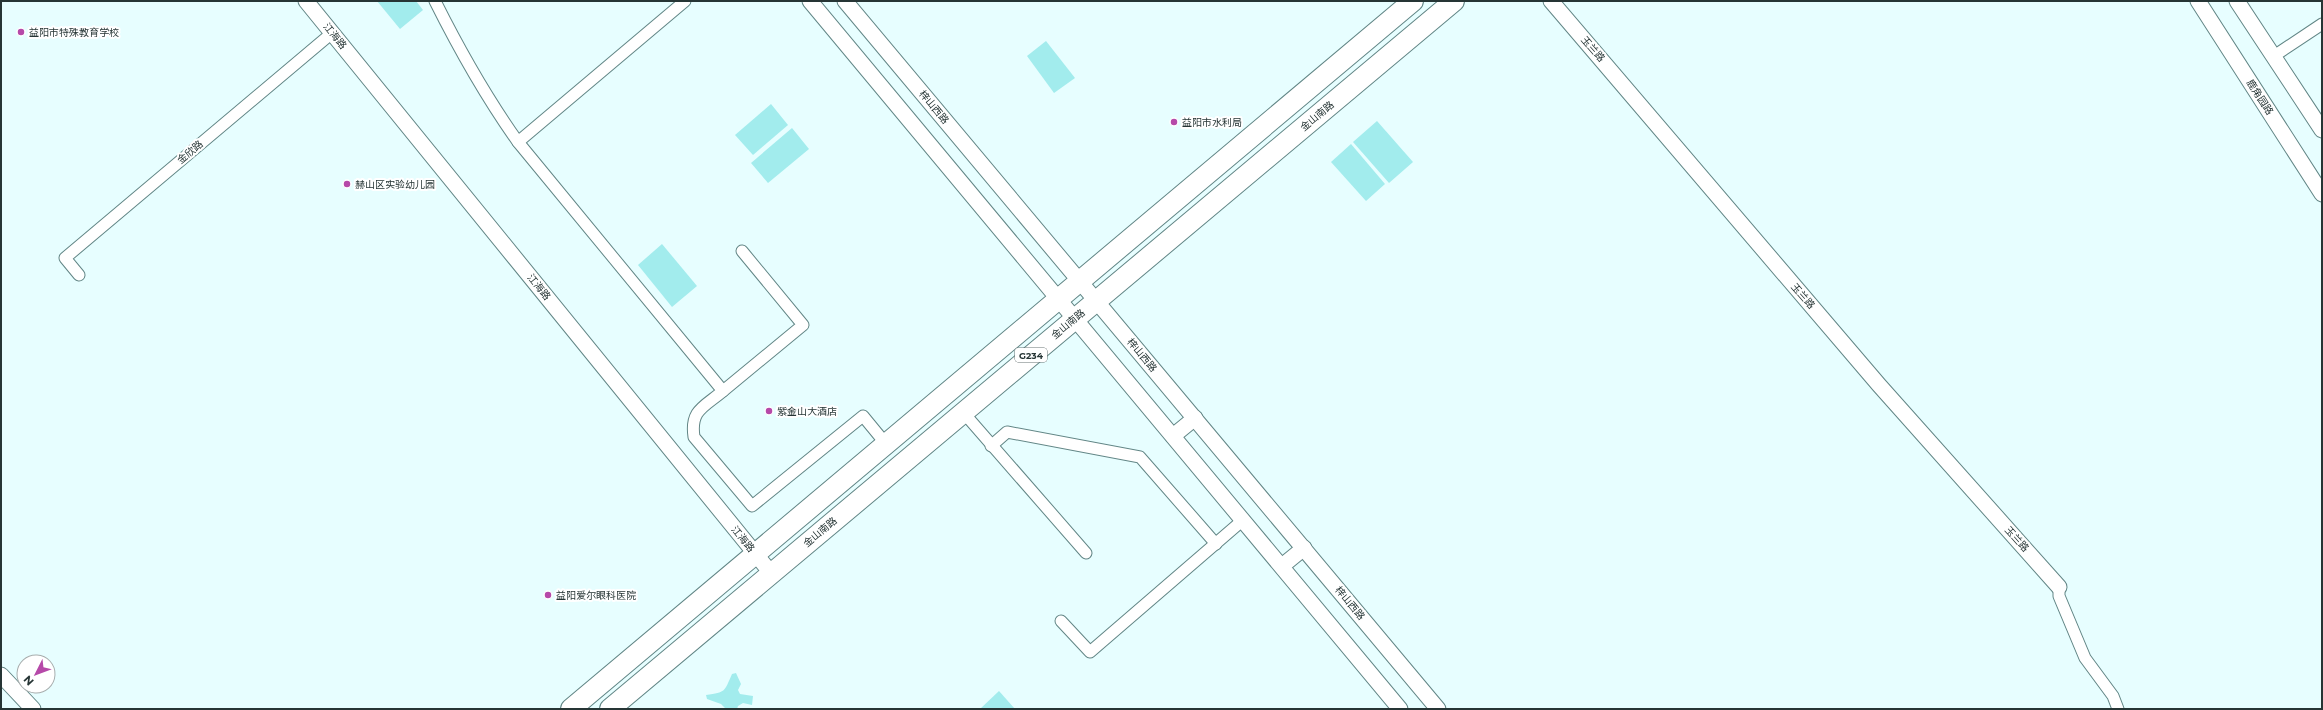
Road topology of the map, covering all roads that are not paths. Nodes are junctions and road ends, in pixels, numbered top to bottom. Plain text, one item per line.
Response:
1 (306, 1) edge
2 (435, 1) edge
3 (685, 1) edge
4 (810, 1) edge
5 (845, 1) edge
6 (1412, 1) edge
7 (1454, 1) edge
8 (1551, 1) edge
9 (2198, 1) edge
10 (2238, 1) edge
11 (2322, 24) edge
12 (332, 33) junction
13 (2274, 56) junction
14 (2322, 130) edge
15 (518, 142) junction
16 (2322, 194) edge
17 (742, 251) dead end
18 (79, 275) dead end
19 (1080, 281) junction
20 (1059, 299) junction
21 (1097, 300) junction
22 (1075, 318) junction
23 (723, 391) junction
24 (963, 412) junction
25 (1195, 418) junction
26 (1173, 436) junction
27 (886, 444) junction
28 (991, 446) junction
29 (1243, 520) junction
30 (1216, 544) junction
31 (1304, 548) junction
32 (1086, 552) dead end
33 (756, 554) junction
34 (1282, 566) junction
35 (771, 573) junction
36 (2059, 587) joint
37 (1061, 621) dead end
38 (1, 675) edge
39 (33, 709) edge
40 (571, 709) edge
41 (610, 709) edge
42 (1400, 709) edge
43 (1438, 709) edge
44 (2118, 709) edge

1 - 12 street, 江海路
2 - 15 street
3 - 15 street
4 - 20 street
5 - 19 street, 梓山西路
6 - 19 highway, G234
7 - 21 highway, 金山南路 / G234
8 - 36 street, 玉兰路
9 - 16 street, 鹿角园路
10 - 13 street
11 - 13 street
12 - 18 street, 金欣路
12 - 33 street, 江海路
13 - 14 street
15 - 23 street
17 - 23 street
19 - 20 highway, G234
19 - 21 street, 梓山西路
20 - 22 street
20 - 27 highway, G234
21 - 22 highway, 金山南路 / G234
21 - 25 street, 梓山西路
22 - 24 highway, 金山南路 / G234
22 - 26 street
23 - 27 street
24 - 28 street
24 - 35 highway, 金山南路 / G234
25 - 26 street
25 - 31 street, 梓山西路
26 - 29 street
27 - 33 highway, G234
28 - 30 street
28 - 32 street
29 - 30 street
29 - 34 street
30 - 37 street
31 - 34 street
31 - 43 street, 梓山西路
33 - 35 street, 江海路
33 - 40 highway, G234
34 - 42 street
35 - 41 highway, 金山南路 / G234
36 - 44 street
38 - 39 street

